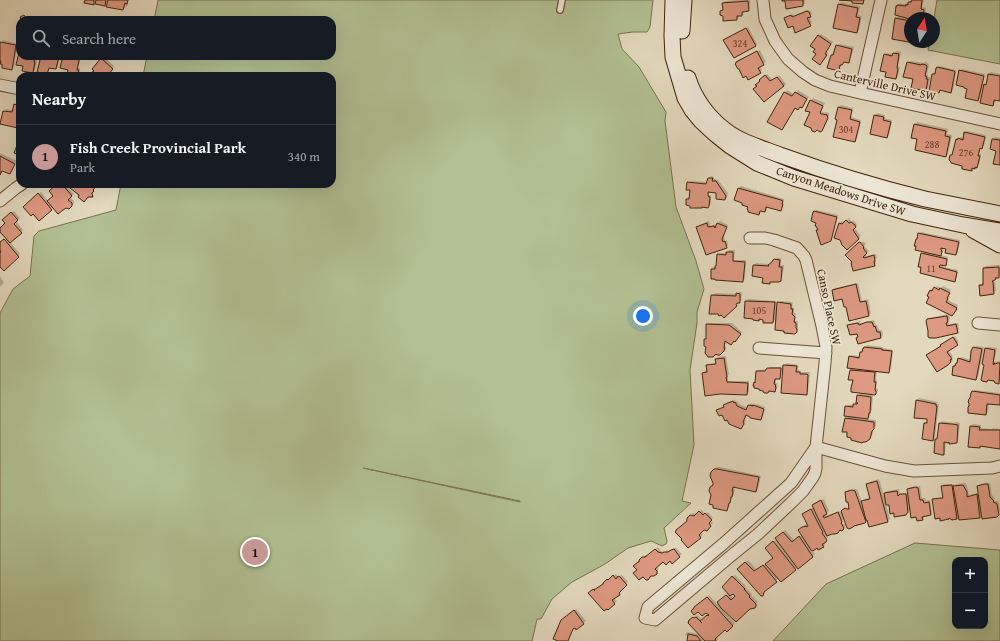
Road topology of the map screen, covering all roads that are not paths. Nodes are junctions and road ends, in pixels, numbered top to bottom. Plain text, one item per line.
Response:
1 (562, 0) edge
2 (673, 0) edge
3 (684, 0) edge
4 (763, 0) edge
5 (880, 0) edge
6 (560, 10) dead end
7 (0, 85) edge
8 (16, 88) edge
9 (860, 93) junction
10 (690, 96) junction
11 (1000, 124) edge
12 (16, 188) edge
13 (0, 201) edge
14 (1000, 214) edge
15 (963, 225) junction
16 (1000, 231) edge
17 (750, 238) dead end
18 (1000, 245) edge
19 (978, 323) dead end
20 (1000, 325) edge
21 (759, 348) dead end
22 (826, 353) junction
23 (816, 447) junction
24 (1000, 466) edge
25 (722, 544) junction
26 (732, 554) junction

1 - 6 lane
2 - 10 main road
3 - 10 main road
4 - 9 street, Canterville Drive SW
5 - 9 street
7 - 8 street
9 - 11 street, Canterville Drive SW
10 - 14 main road, Canyon Meadows Drive SW
10 - 15 main road, Canyon Meadows Drive SW
12 - 13 street
15 - 16 main road, Canyon Meadows Drive SW
15 - 18 main road
17 - 22 street, Canso Place SW
19 - 20 street
21 - 22 street
22 - 23 street, Canso Place SW
23 - 24 street
23 - 25 street, Canso Place SW
23 - 26 street, Canso Place SW
25 - 26 street
25 - 26 street, Canso Place SW

